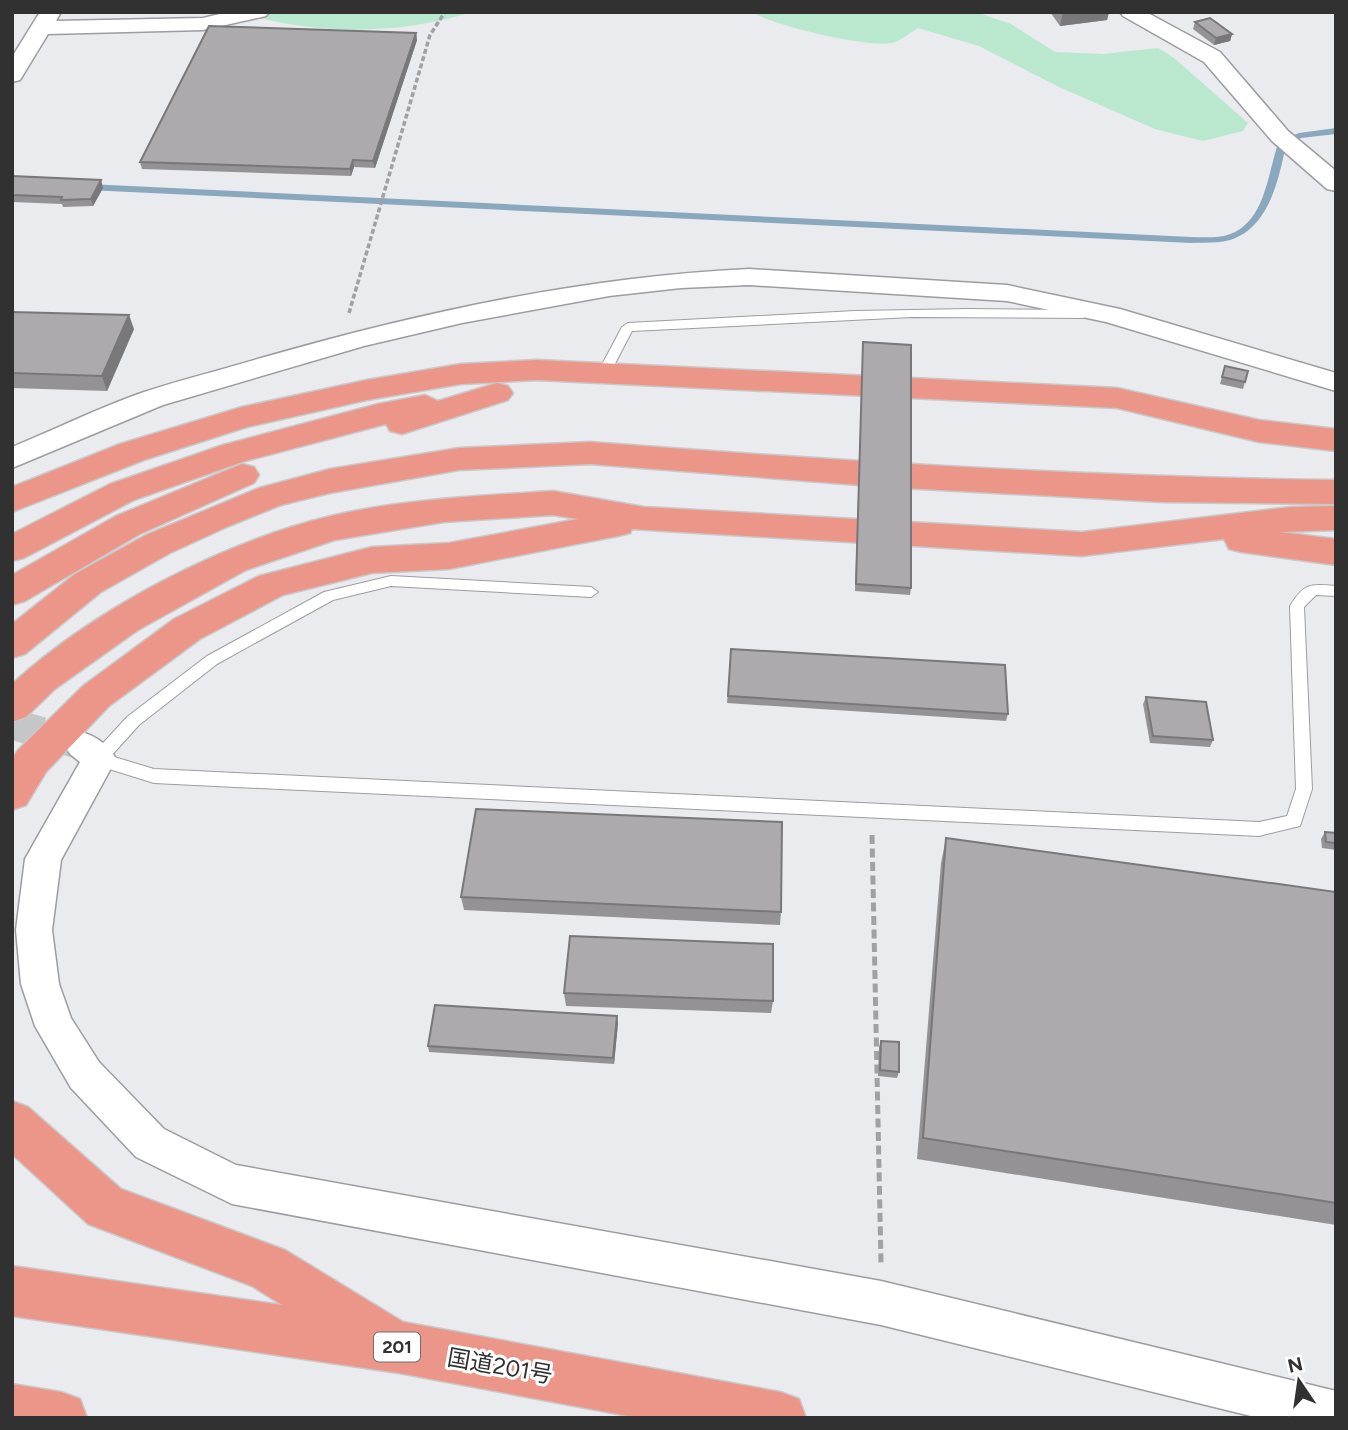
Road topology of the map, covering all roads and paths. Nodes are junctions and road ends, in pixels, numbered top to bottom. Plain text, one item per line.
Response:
1 (259, 12) edge
2 (445, 12) edge
3 (1130, 12) edge
4 (46, 20) edge
5 (12, 75) edge
6 (1336, 184) edge
7 (1111, 315) junction
8 (340, 344) junction
9 (603, 374) junction
10 (1336, 382) edge
11 (497, 393) junction
12 (1336, 440) edge
13 (12, 458) edge
14 (1163, 491) junction
15 (1336, 492) edge
16 (12, 500) edge
17 (1336, 508) edge
18 (1336, 518) edge
19 (644, 519) junction
20 (1187, 533) junction
21 (12, 549) edge
22 (1336, 552) edge
23 (1336, 591) edge
24 (12, 592) edge
25 (591, 592) dead end
26 (12, 644) edge
27 (12, 707) edge
28 (90, 752) junction
29 (12, 794) edge
30 (871, 809) junction
31 (12, 1123) edge
32 (12, 1291) edge
33 (881, 1303) junction
34 (399, 1347) junction
35 (12, 1410) edge
36 (1336, 1414) edge
37 (61, 1418) edge
38 (780, 1418) edge

1 - 4 street
2 - 8 path
3 - 6 street
4 - 5 street
7 - 8 street
7 - 9 lane
7 - 10 street
8 - 13 street
9 - 11 highway
9 - 12 highway
9 - 16 highway
11 - 21 highway
11 - 24 highway
14 - 15 highway
14 - 17 highway
14 - 26 highway
18 - 20 highway
19 - 20 highway
19 - 27 highway
19 - 29 highway
20 - 22 highway
23 - 30 lane
25 - 28 lane
28 - 30 lane
28 - 33 street
30 - 33 path
31 - 34 highway
32 - 34 highway, 国道201号 / 201
33 - 36 street
34 - 38 highway, 国道201号 / 201
35 - 37 highway

